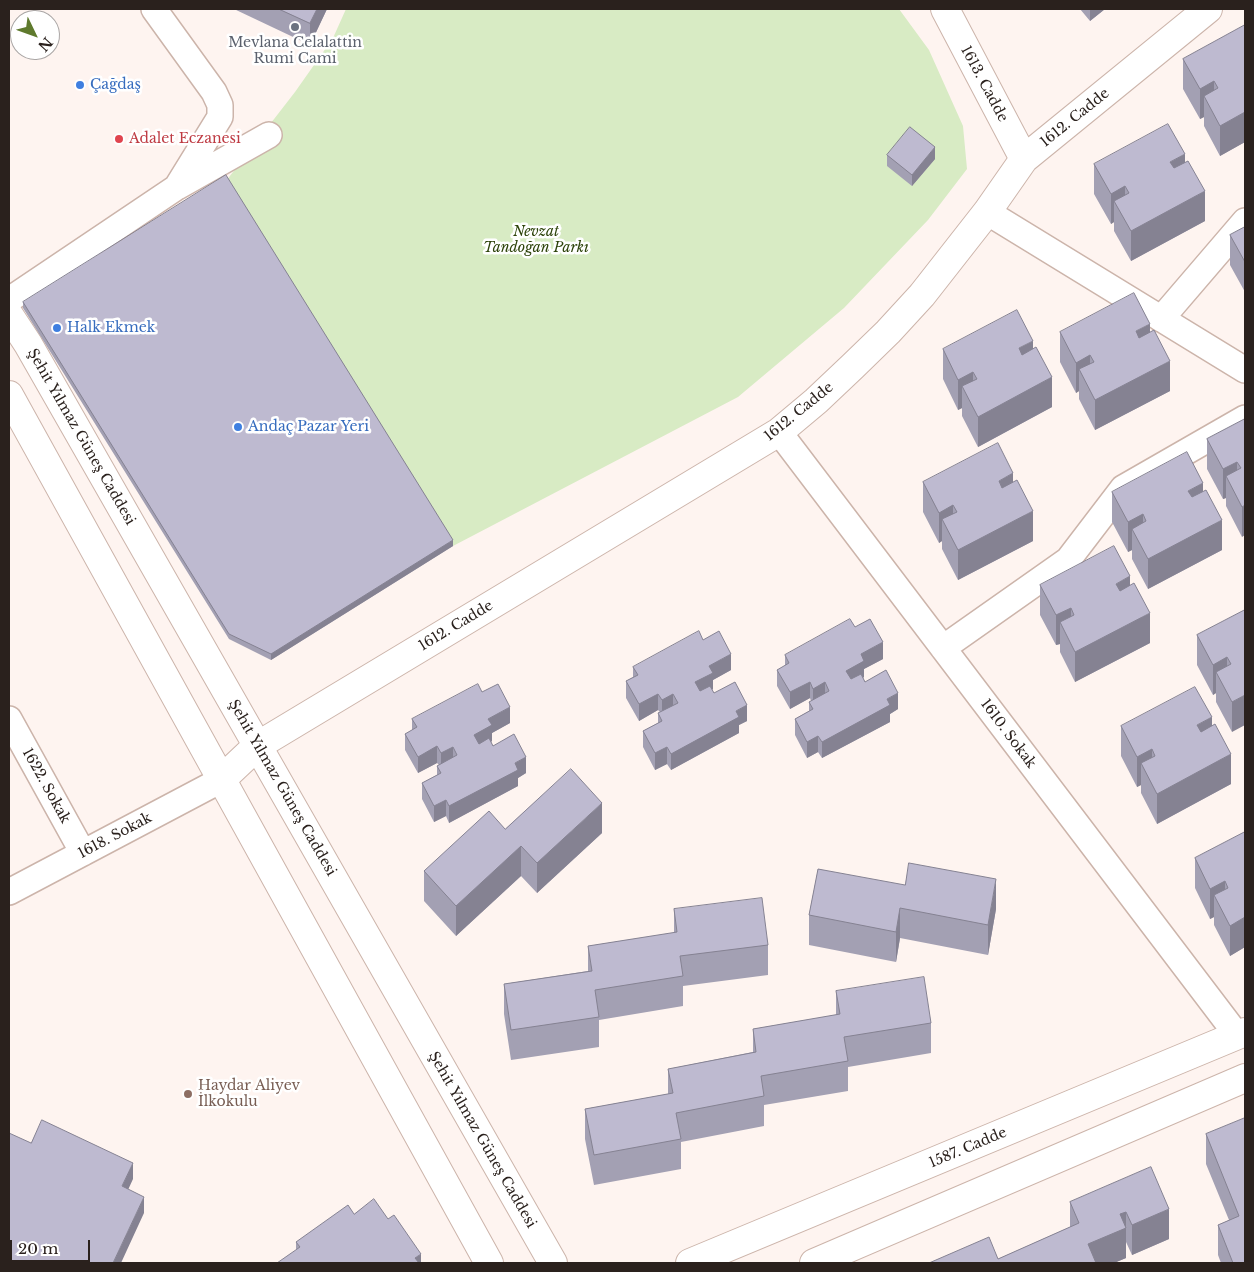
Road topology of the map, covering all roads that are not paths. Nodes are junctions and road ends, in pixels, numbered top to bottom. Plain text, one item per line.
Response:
1 (154, 9) edge
2 (945, 9) edge
3 (1208, 9) edge
4 (269, 135) dead end
5 (1024, 159) junction
6 (177, 188) junction
7 (987, 212) junction
8 (1245, 221) edge
9 (9, 300) edge
10 (9, 315) edge
11 (1161, 319) junction
12 (1245, 370) edge
13 (9, 395) edge
14 (1245, 418) edge
15 (779, 432) junction
16 (943, 648) junction
17 (9, 719) edge
18 (257, 746) junction
19 (222, 780) junction
20 (83, 853) junction
21 (9, 892) edge
22 (1241, 1034) edge
23 (1245, 1078) edge
24 (488, 1263) edge
25 (553, 1263) edge
26 (690, 1263) edge
27 (814, 1263) edge

1 - 6 street
2 - 5 main road, 1613. Cadde
3 - 5 main road, 1612. Cadde
4 - 6 street
5 - 7 main road, 1612. Cadde
6 - 9 street
7 - 11 street
7 - 15 main road, 1612. Cadde
8 - 11 street
10 - 18 main road, Şehit Yılmaz Güneş Caddesi
11 - 12 street
13 - 19 main road
14 - 16 street
15 - 16 street, 1610. Sokak
15 - 18 main road, 1612. Cadde
16 - 22 street, 1610. Sokak
17 - 20 street, 1622. Sokak
18 - 19 main road, 1612. Cadde
18 - 25 main road, Şehit Yılmaz Güneş Caddesi
19 - 20 street, 1618. Sokak
19 - 24 main road
20 - 21 street, 1618. Sokak
22 - 26 main road, 1587. Cadde
23 - 27 main road

